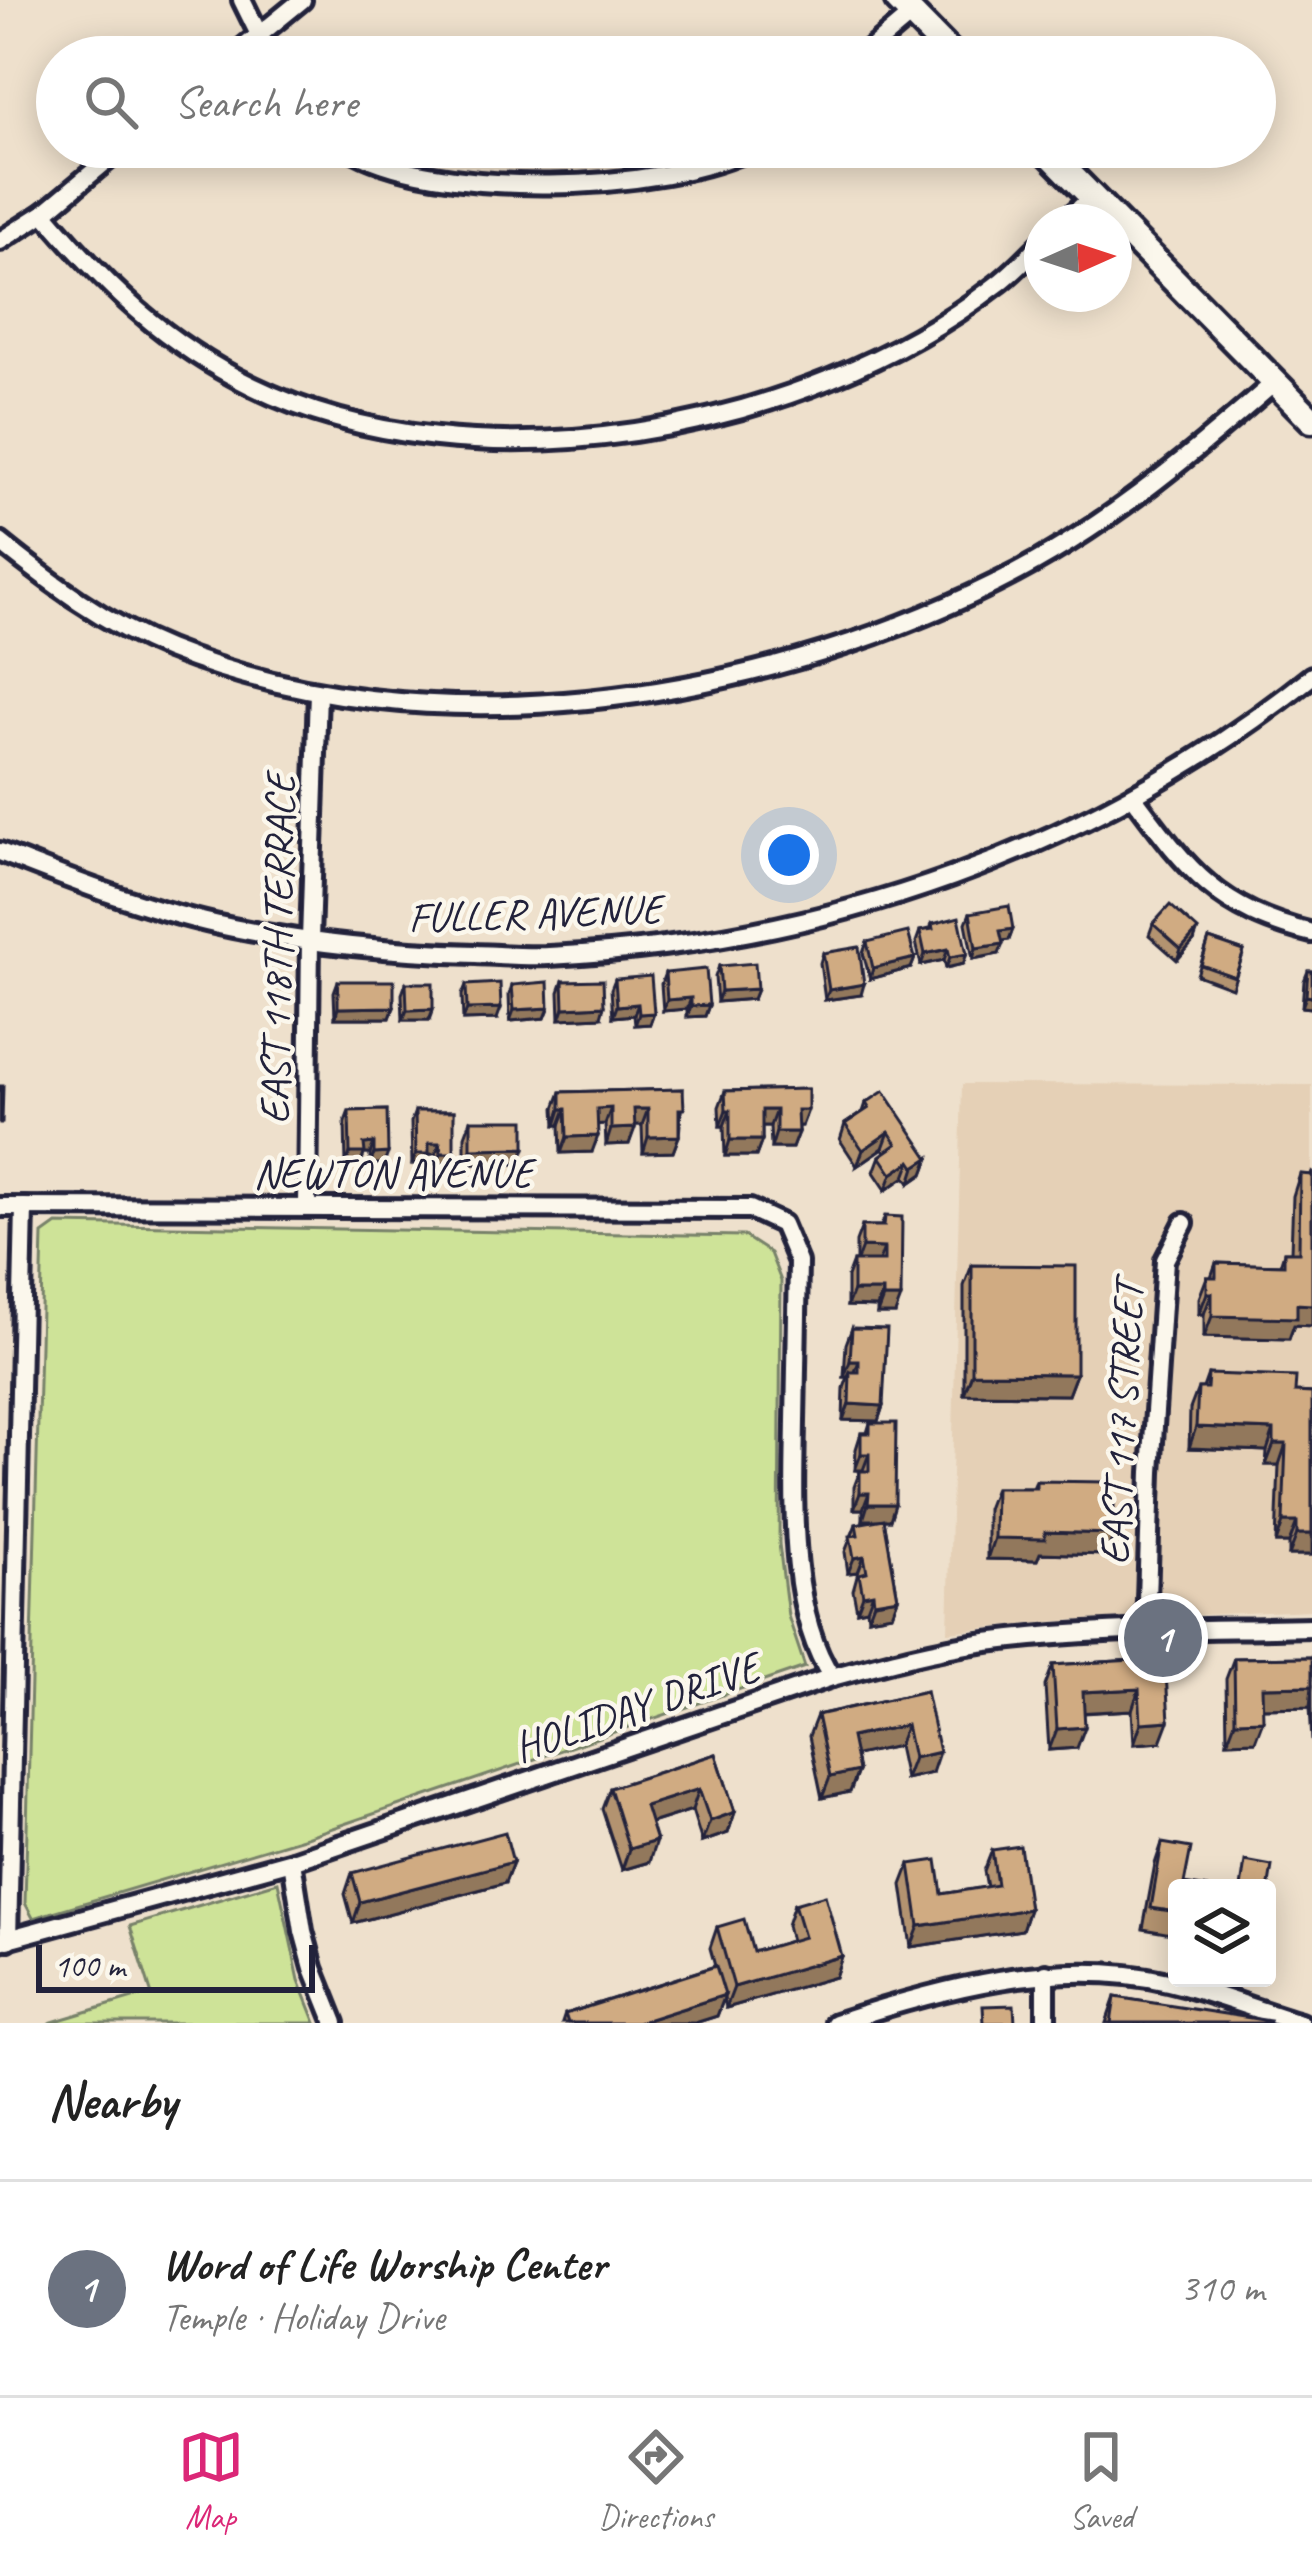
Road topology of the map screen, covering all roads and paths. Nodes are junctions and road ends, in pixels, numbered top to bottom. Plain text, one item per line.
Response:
1 (242, 0) edge
2 (302, 0) edge
3 (905, 7) edge
4 (259, 35) joint
5 (879, 36) edge
6 (933, 36) edge
7 (98, 168) edge
8 (395, 168) edge
9 (700, 168) edge
10 (1064, 168) edge
11 (1091, 196) junction
12 (1083, 204) edge
13 (44, 213) junction
14 (0, 242) edge
15 (1024, 260) edge
16 (1275, 382) junction
17 (1312, 420) edge
18 (0, 542) edge
19 (1312, 676) edge
20 (318, 692) junction
21 (1133, 796) junction
22 (0, 852) edge
23 (1312, 933) edge
24 (310, 940) junction
25 (0, 1207) edge
26 (24, 1207) junction
27 (307, 1207) junction
28 (1184, 1223) dead end
29 (1312, 1627) edge
30 (1146, 1632) junction
31 (832, 1677) junction
32 (292, 1861) junction
33 (4, 1941) edge
34 (1046, 1973) junction
35 (335, 2023) edge
36 (835, 2023) edge
37 (1046, 2023) edge
38 (1300, 2023) edge

1 - 4 street
2 - 4 street
3 - 5 street
3 - 6 main road
7 - 13 street
8 - 9 street
10 - 11 main road
11 - 12 street
11 - 16 main road
13 - 14 street
13 - 15 street
16 - 17 main road
16 - 20 street
18 - 20 street
19 - 21 street, FULLER AVENUE
20 - 24 street, EAST 118TH TERRACE
21 - 23 street
21 - 24 street, FULLER AVENUE
22 - 24 street, FULLER AVENUE
24 - 27 street, EAST 118TH TERRACE
25 - 26 street, NEWTON AVENUE
26 - 27 street, NEWTON AVENUE
26 - 33 street
27 - 31 street, NEWTON AVENUE
28 - 30 street, EAST 117 STREET
29 - 30 street, HOLIDAY DRIVE
30 - 31 street, HOLIDAY DRIVE
31 - 32 street, HOLIDAY DRIVE
32 - 33 street, HOLIDAY DRIVE
32 - 35 street
34 - 36 street
34 - 37 street
34 - 38 street

